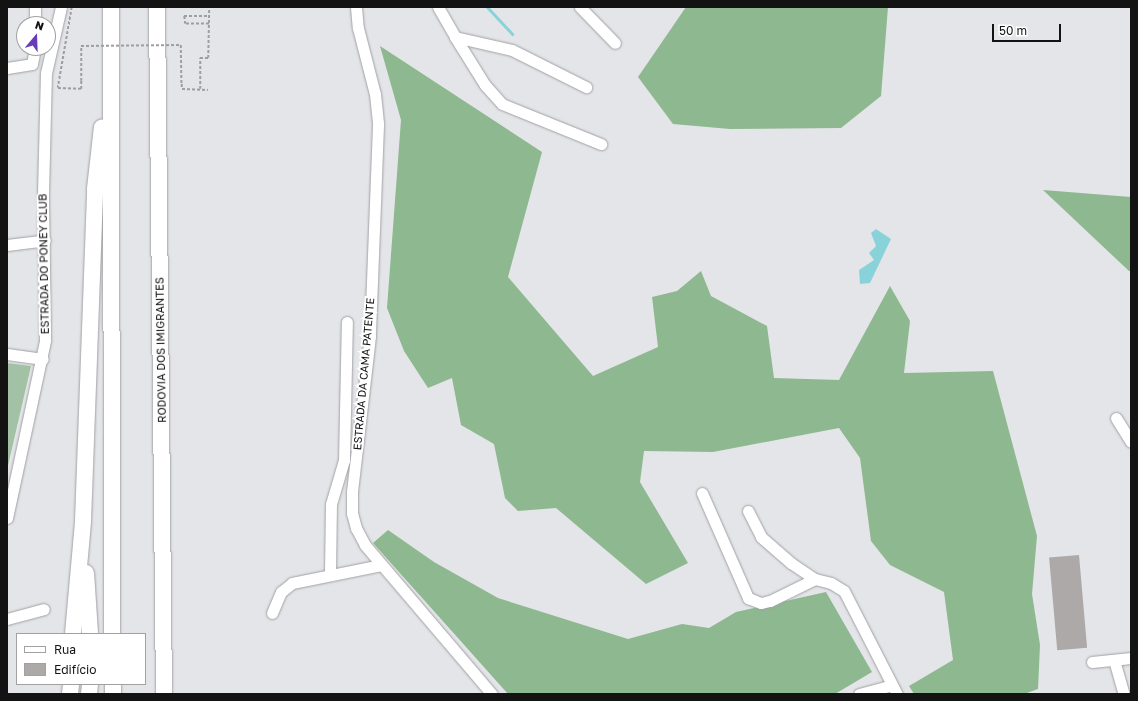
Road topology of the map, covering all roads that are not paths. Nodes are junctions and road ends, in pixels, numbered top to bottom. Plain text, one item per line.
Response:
1 (60, 7) edge
2 (111, 7) edge
3 (157, 7) edge
4 (356, 7) edge
5 (438, 7) edge
6 (580, 7) edge
7 (455, 37) junction
8 (615, 43) dead end
9 (111, 48) junction
10 (34, 56) edge
11 (7, 68) edge
12 (586, 87) dead end
13 (601, 144) dead end
14 (45, 240) junction
15 (7, 245) edge
16 (348, 322) dead end
17 (7, 354) edge
18 (43, 359) junction
19 (1116, 418) dead end
20 (1131, 442) edge
21 (702, 492) dead end
22 (748, 511) dead end
23 (7, 518) edge
24 (83, 521) junction
25 (381, 565) junction
26 (330, 573) junction
27 (815, 579) junction
28 (44, 609) dead end
29 (272, 613) dead end
30 (7, 619) edge
31 (73, 633) edge
32 (90, 633) edge
33 (112, 633) edge
34 (164, 654) junction
35 (1131, 658) edge
36 (1114, 660) junction
37 (1092, 662) dead end
38 (895, 690) edge
39 (164, 694) edge
40 (171, 694) edge
41 (492, 694) edge
42 (859, 694) edge
43 (1124, 694) edge

1 - 14 street, ESTRADA DO PONEY CLUB
2 - 9 highway
3 - 34 highway, RODOVIA DOS IMIGRANTES
4 - 25 street, ESTRADA DA CAMA PATENTE
5 - 7 street
6 - 8 street
7 - 12 street
7 - 13 street
9 - 24 highway
9 - 33 highway
10 - 11 street
14 - 15 street
14 - 18 street, ESTRADA DO PONEY CLUB
16 - 26 street
17 - 18 street
18 - 23 street, ESTRADA DO PONEY CLUB
19 - 20 street
21 - 27 street
22 - 27 street
24 - 31 highway
24 - 32 highway
25 - 26 street
25 - 41 street, ESTRADA DA CAMA PATENTE
26 - 29 street
27 - 38 street
28 - 30 street
34 - 39 highway, RODOVIA DOS IMIGRANTES
34 - 40 highway
35 - 36 street
36 - 37 street
36 - 43 street
38 - 42 street

